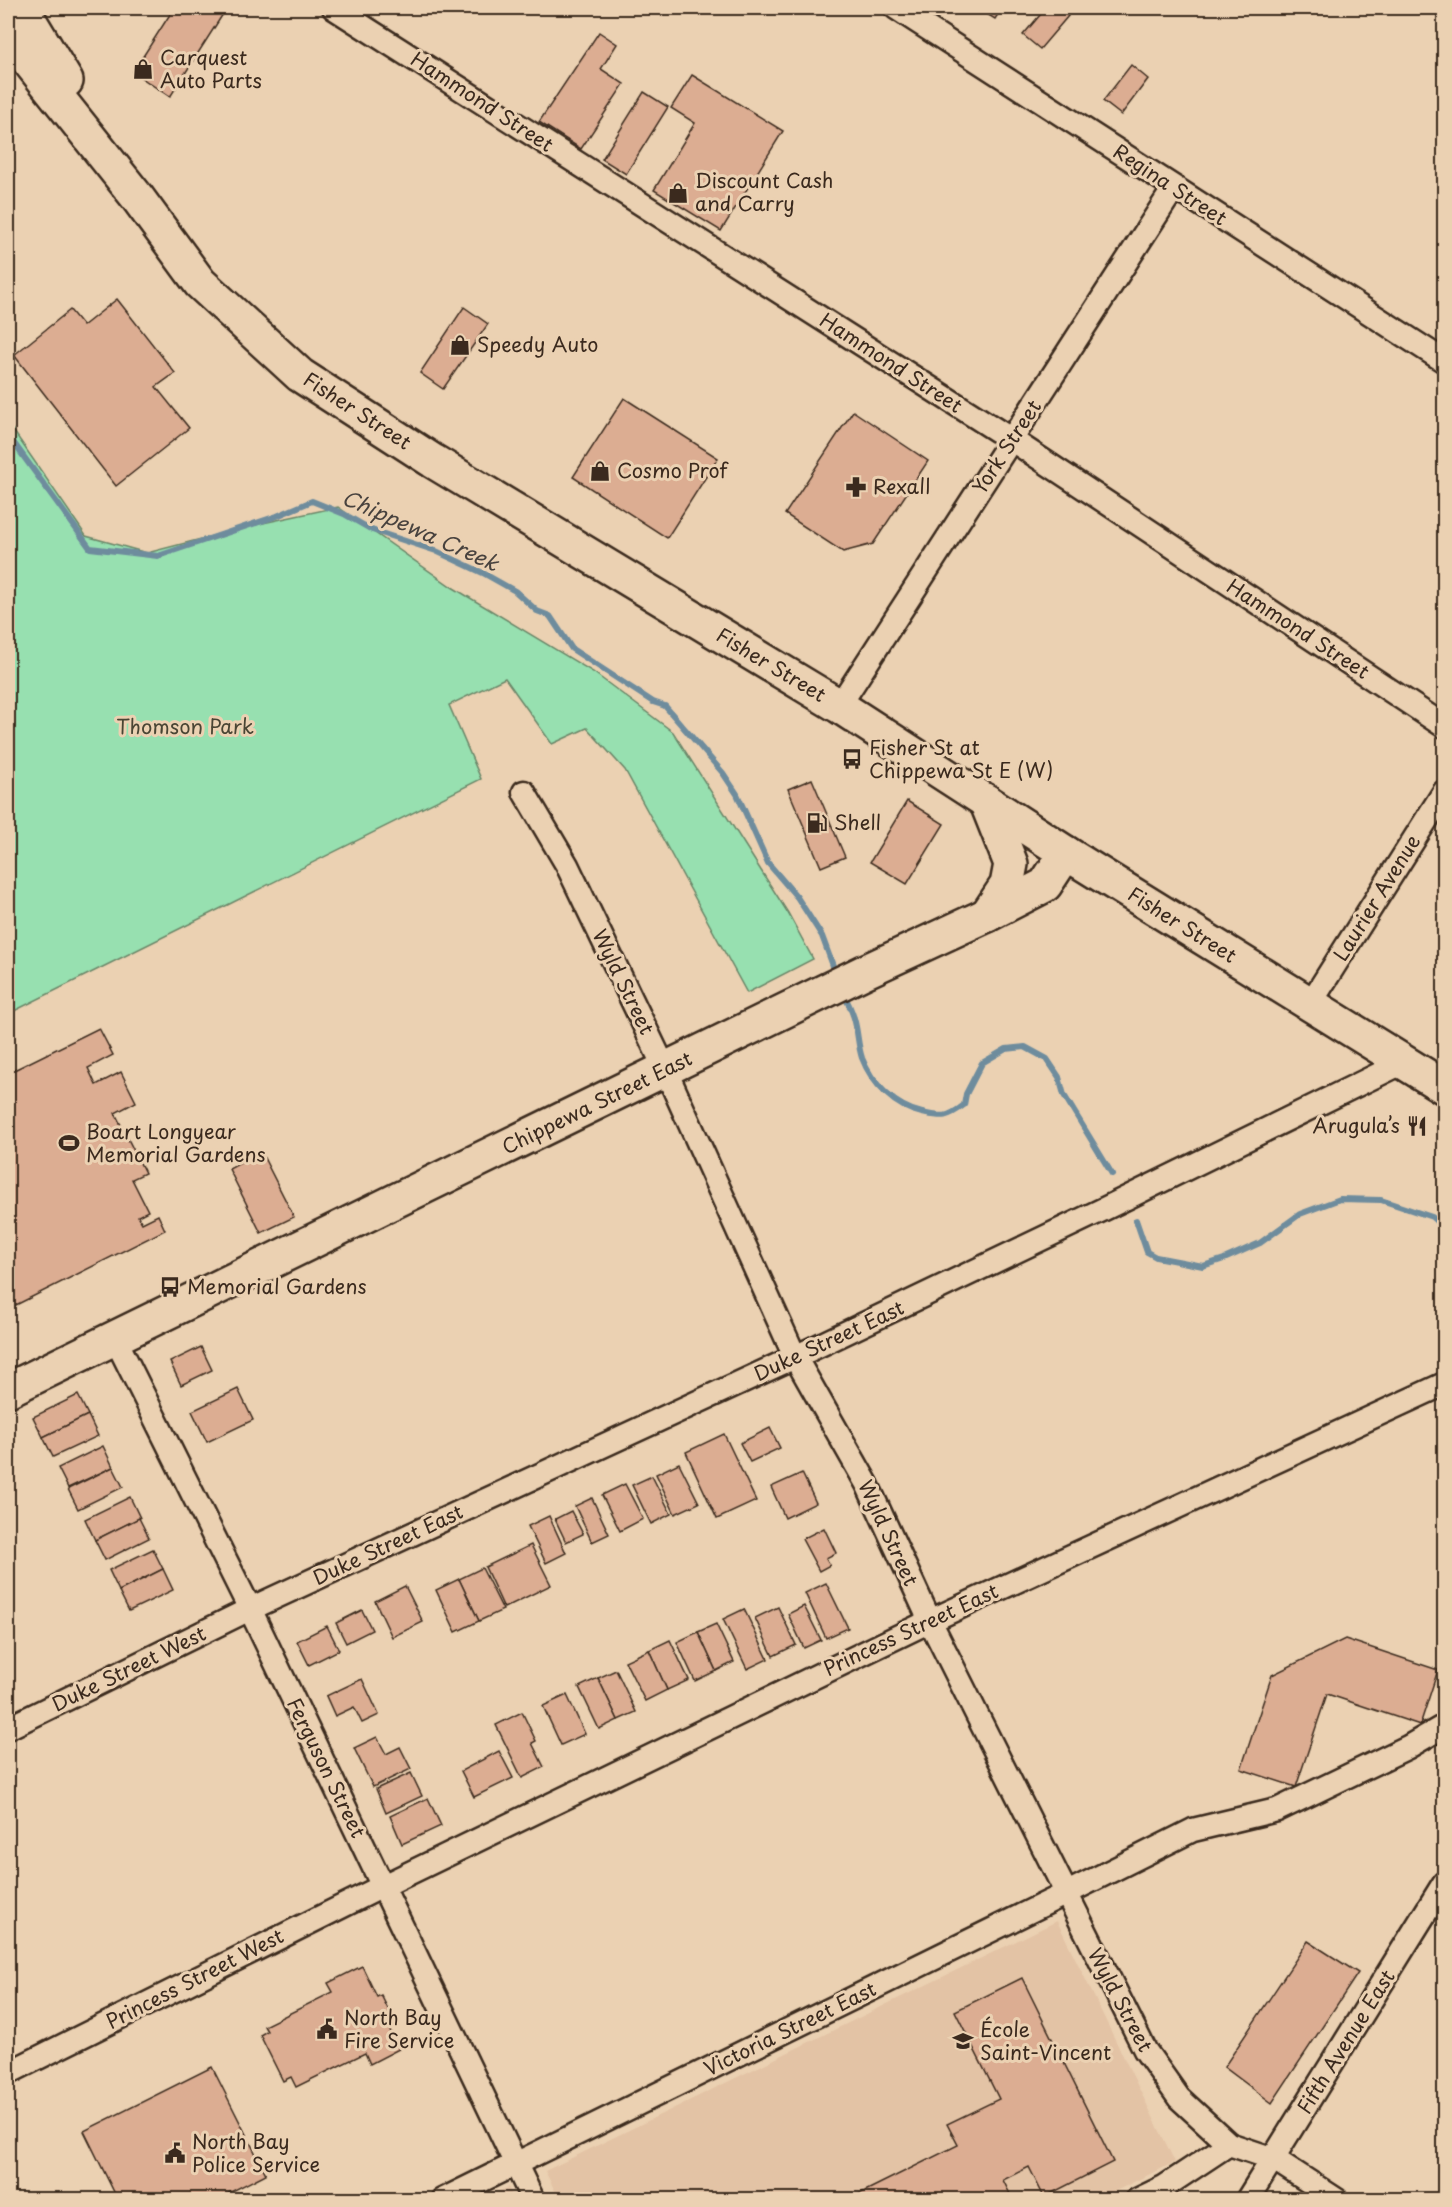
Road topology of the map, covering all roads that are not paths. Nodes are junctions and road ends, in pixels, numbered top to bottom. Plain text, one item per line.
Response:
1 (16, 8) edge
2 (22, 8) edge
3 (334, 8) edge
4 (900, 8) edge
5 (8, 26) edge
6 (8, 35) edge
7 (1174, 188) junction
8 (138, 197) junction
9 (1444, 361) edge
10 (1012, 440) junction
11 (839, 706) junction
12 (1444, 726) edge
13 (524, 792) dead end
14 (1444, 792) edge
15 (986, 801) junction
16 (1066, 853) junction
17 (987, 915) junction
18 (1310, 1004) junction
19 (1404, 1062) junction
20 (665, 1069) junction
21 (1444, 1087) edge
22 (115, 1338) junction
23 (795, 1358) junction
24 (1444, 1384) edge
25 (8, 1390) edge
26 (250, 1609) junction
27 (930, 1621) junction
28 (1444, 1726) edge
29 (8, 1728) edge
30 (1444, 1883) edge
31 (383, 1886) junction
32 (1065, 1894) junction
33 (8, 2073) edge
34 (1229, 2144) junction
35 (1274, 2159) junction
36 (515, 2164) junction
37 (442, 2199) edge
38 (533, 2199) edge
39 (1137, 2199) edge
40 (1247, 2199) edge
41 (1336, 2199) edge

1 - 5 street
2 - 8 main road, Fisher Street
3 - 10 street, Hammond Street
4 - 7 street, Regina Street
6 - 8 main road, Fisher Street
7 - 9 street, Regina Street
7 - 10 street, York Street
8 - 11 main road, Fisher Street
10 - 11 street, York Street
10 - 12 street, Hammond Street
11 - 15 main road, Fisher Street
13 - 20 street, Wyld Street
14 - 18 street, Laurier Avenue
15 - 16 main road, Fisher Street
15 - 17 main road
16 - 17 main road, Chippewa Street East
16 - 18 main road, Fisher Street
17 - 20 main road, Chippewa Street East
18 - 19 main road, Fisher Street
19 - 21 main road, Fisher Street
19 - 23 street, Duke Street East
20 - 22 main road, Chippewa Street East
20 - 23 street, Wyld Street
22 - 25 main road, Chippewa Street East
22 - 26 street, Ferguson Street
23 - 26 street, Duke Street East
23 - 27 street, Wyld Street
24 - 27 street, Princess Street East
26 - 29 street, Duke Street West
26 - 31 street, Ferguson Street
27 - 31 street, Princess Street East
27 - 32 street, Wyld Street
28 - 32 street, Victoria Street East
30 - 35 street, Fifth Avenue East
31 - 33 street, Princess Street West
31 - 36 street, Ferguson Street
32 - 34 street, Wyld Street
32 - 36 street, Victoria Street East
34 - 35 street, Wyld Street
34 - 39 street
35 - 40 street, Fifth Avenue East
35 - 41 street, Wyld Street
36 - 37 street, Victoria Street East
36 - 38 street, Ferguson Street

